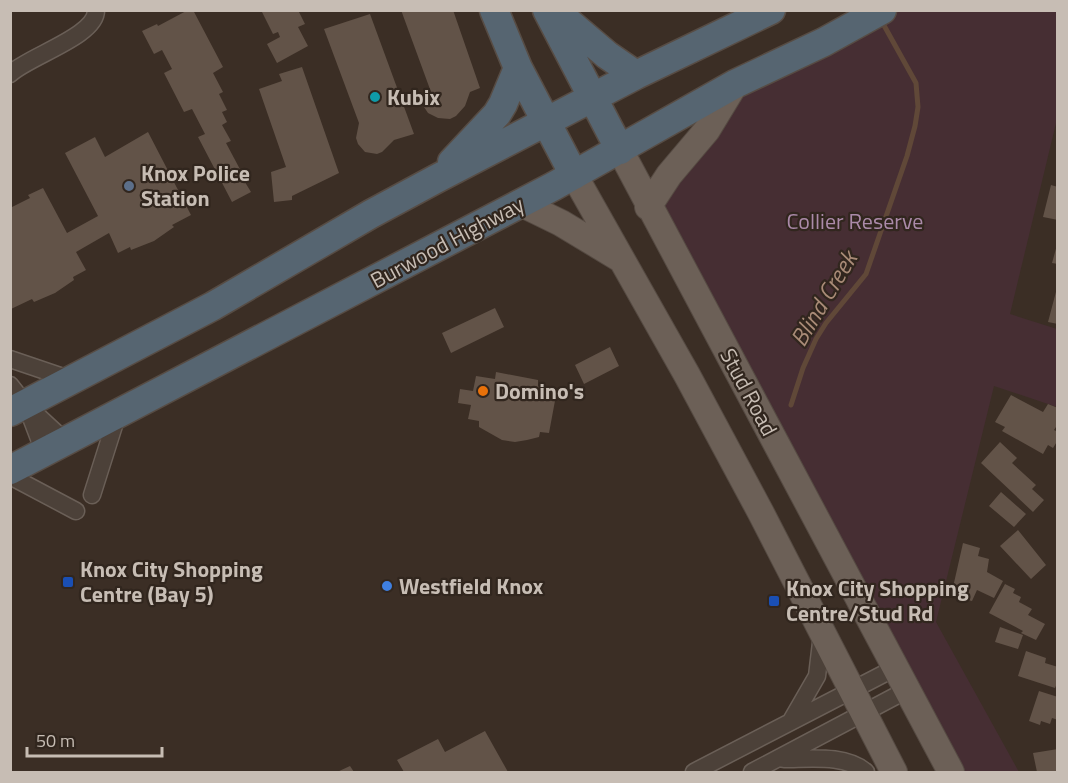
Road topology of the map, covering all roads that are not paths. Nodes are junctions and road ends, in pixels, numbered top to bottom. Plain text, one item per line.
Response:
1 (494, 10) edge
2 (547, 10) edge
3 (554, 10) edge
4 (771, 10) edge
5 (882, 10) edge
6 (96, 15) edge
7 (518, 68) junction
8 (10, 74) edge
9 (636, 75) junction
10 (735, 84) junction
11 (591, 98) junction
12 (546, 123) junction
13 (620, 150) junction
14 (574, 175) junction
15 (436, 179) junction
16 (520, 203) junction
17 (648, 207) junction
18 (620, 258) junction
19 (10, 359) edge
20 (72, 380) junction
21 (16, 400) edge
22 (118, 413) junction
23 (54, 446) junction
24 (10, 470) edge
25 (10, 476) edge
26 (92, 495) dead end
27 (76, 511) dead end
28 (822, 633) junction
29 (901, 679) junction
30 (858, 702) junction
31 (790, 722) junction
32 (781, 759) junction
33 (694, 772) edge
34 (752, 772) edge
35 (866, 772) edge
36 (894, 772) edge
37 (951, 772) edge

1 - 7 highway, Stud Road
2 - 11 highway, Stud Road
3 - 9 highway
4 - 9 highway
5 - 10 highway, Burwood Highway
6 - 8 street
7 - 12 highway, Stud Road
7 - 15 highway
9 - 11 highway
10 - 13 highway, Burwood Highway
10 - 17 main road
11 - 12 highway
11 - 13 highway, Stud Road
12 - 14 highway, Stud Road
12 - 15 highway
13 - 14 highway, Burwood Highway
13 - 17 main road, Stud Road
14 - 16 highway, Burwood Highway
14 - 18 main road, Stud Road
15 - 20 highway
16 - 18 main road
16 - 22 highway, Burwood Highway
17 - 29 main road, Stud Road
18 - 28 main road, Stud Road
19 - 20 street
20 - 21 highway
21 - 23 street
21 - 23 street
22 - 23 highway, Burwood Highway
22 - 26 street
23 - 24 highway, Burwood Highway
25 - 27 street
28 - 30 main road, Stud Road
28 - 31 street
29 - 30 street
29 - 30 street
29 - 37 main road, Stud Road
30 - 31 street
30 - 32 street
30 - 36 main road, Stud Road
31 - 33 street
32 - 34 street
32 - 35 street

